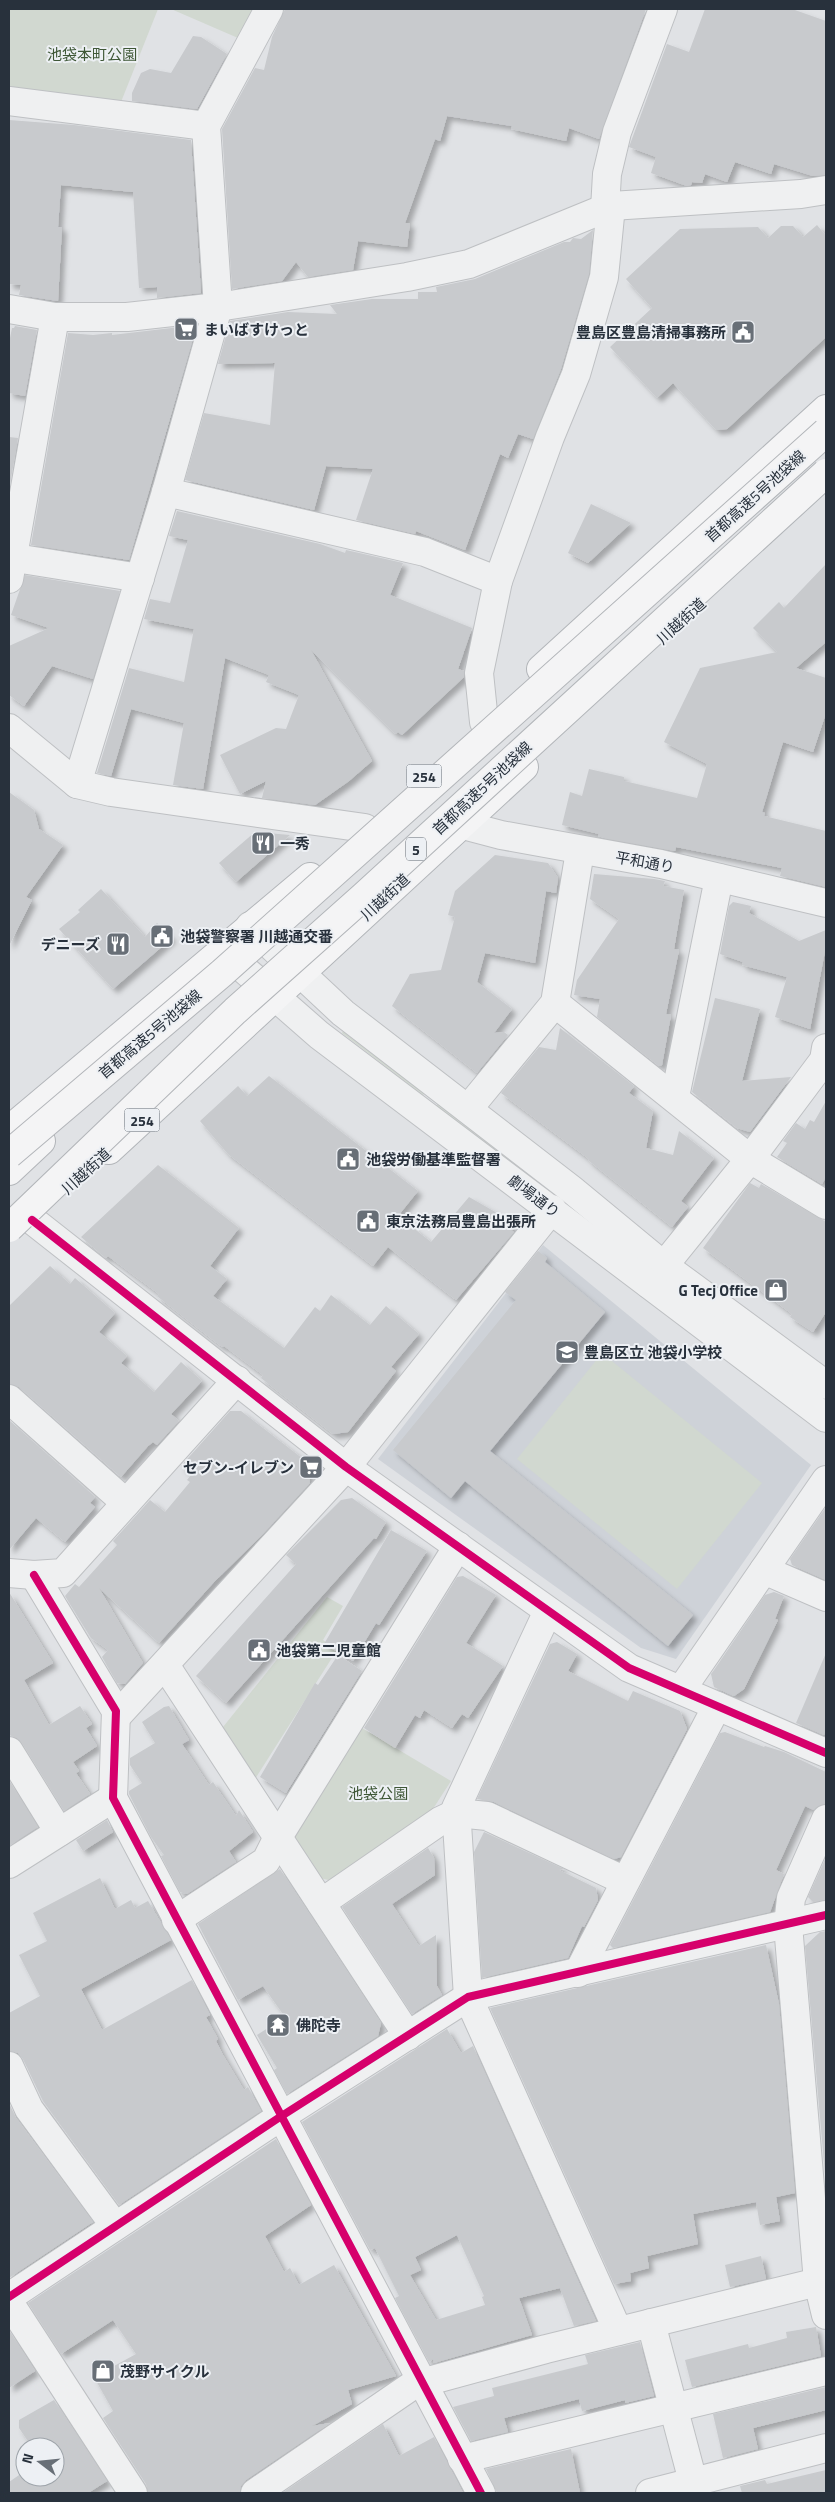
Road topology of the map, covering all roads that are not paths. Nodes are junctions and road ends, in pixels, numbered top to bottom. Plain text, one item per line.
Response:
1 (269, 9) edge
2 (663, 9) edge
3 (9, 100) edge
4 (206, 126) junction
5 (826, 190) edge
6 (608, 207) junction
7 (218, 307) junction
8 (9, 309) edge
9 (55, 317) junction
10 (826, 409) edge
11 (826, 432) edge
12 (826, 473) edge
13 (826, 490) edge
14 (166, 492) junction
15 (10, 565) edge
16 (140, 578) junction
17 (498, 581) junction
18 (484, 722) junction
19 (9, 728) edge
20 (78, 784) junction
21 (463, 825) junction
22 (365, 828) junction
23 (580, 851) junction
24 (719, 878) junction
25 (826, 903) edge
26 (250, 926) junction
27 (222, 962) junction
28 (301, 974) junction
29 (275, 998) junction
30 (555, 1003) junction
31 (826, 1048) edge
32 (675, 1097) junction
33 (468, 1109) junction
34 (9, 1130) edge
35 (9, 1154) edge
36 (750, 1159) junction
37 (9, 1171) edge
38 (826, 1205) edge
39 (552, 1209) junction
40 (16, 1220) edge
41 (9, 1242) edge
42 (656, 1274) junction
43 (237, 1380) junction
44 (826, 1385) edge
45 (11, 1404) edge
46 (826, 1418) edge
47 (346, 1467) junction
48 (826, 1480) edge
49 (126, 1503) junction
50 (458, 1546) junction
51 (764, 1570) junction
52 (21, 1574) edge
53 (826, 1597) edge
54 (548, 1611) junction
55 (165, 1664) junction
56 (681, 1690) junction
57 (717, 1706) junction
58 (116, 1718) junction
59 (9, 1751) edge
60 (826, 1753) edge
61 (113, 1798) junction
62 (457, 1813) junction
63 (826, 1819) edge
64 (59, 1832) junction
65 (278, 1837) junction
66 (9, 1864) edge
67 (626, 1881) junction
68 (321, 1903) junction
69 (826, 1915) edge
70 (176, 1920) junction
71 (788, 1924) junction
72 (578, 1973) junction
73 (468, 1997) junction
74 (408, 2036) junction
75 (9, 2066) edge
76 (280, 2117) junction
77 (115, 2226) junction
78 (822, 2281) edge
79 (9, 2297) edge
80 (9, 2302) edge
81 (826, 2315) edge
82 (650, 2323) junction
83 (618, 2331) junction
84 (826, 2371) edge
85 (421, 2383) junction
86 (673, 2409) junction
87 (826, 2448) edge
88 (462, 2460) junction
89 (695, 2487) edge
90 (133, 2493) edge
91 (255, 2493) edge
92 (480, 2493) edge
93 (650, 2493) edge

1 - 4 street
2 - 6 street
3 - 4 street
4 - 7 street
5 - 6 street
6 - 7 street
6 - 17 street
7 - 9 street
7 - 14 street
8 - 9 street
9 - 15 street
10 - 18 highway, 254
11 - 27 highway, 首都高速5号池袋線 / 5, bridge
12 - 40 highway, 首都高速5号池袋線 / 5, bridge
13 - 21 highway, 川越街道 / 254
14 - 16 street
14 - 17 street
15 - 16 street
16 - 20 street
17 - 18 street
18 - 22 highway, 254
19 - 20 street
20 - 22 street
21 - 23 street, 平和通り
21 - 28 highway, 川越街道 / 254
22 - 26 highway, 254
23 - 24 street, 平和通り
23 - 30 street
24 - 25 street, 平和通り
24 - 32 street
26 - 27 highway, 254
26 - 28 street, 劇場通り
27 - 29 street, 劇場通り
27 - 34 highway, 254
27 - 35 highway, 首都高速5号池袋線 / 5, bridge
27 - 37 highway, bridge
28 - 29 highway, 川越街道 / 254
28 - 33 street, 劇場通り
29 - 39 street, 劇場通り
29 - 40 highway, 川越街道 / 254
30 - 32 street
30 - 33 street
31 - 36 street
32 - 36 street
33 - 42 street, 劇場通り
36 - 38 street
36 - 42 street
39 - 42 street, 劇場通り
39 - 47 street
40 - 41 highway, 川越街道 / 254
40 - 43 street
42 - 44 street, 劇場通り
42 - 46 street, 劇場通り
43 - 47 street
43 - 49 street
45 - 49 street
47 - 50 street
47 - 55 street
48 - 51 street
49 - 52 street
50 - 54 street
50 - 65 street
51 - 53 street
51 - 56 street
52 - 58 street
54 - 56 street
54 - 62 street
55 - 58 street
55 - 65 street
56 - 57 street
57 - 60 street
57 - 67 street
58 - 61 street
59 - 64 street
61 - 64 street
61 - 70 street
62 - 67 street
62 - 68 street
62 - 73 street
63 - 71 street
64 - 66 street
65 - 68 street
65 - 70 street
67 - 72 street
68 - 74 street
69 - 71 street
70 - 76 street
71 - 72 street
71 - 78 street
72 - 73 street
73 - 74 street
73 - 83 street
74 - 76 street
75 - 77 street
76 - 77 street
76 - 85 street
77 - 79 street
78 - 81 street
78 - 82 street
80 - 90 street
82 - 83 street
82 - 86 street
83 - 85 street
84 - 86 street
85 - 88 street
85 - 91 street
86 - 88 street
86 - 89 street
87 - 89 street
88 - 92 street
89 - 93 street

